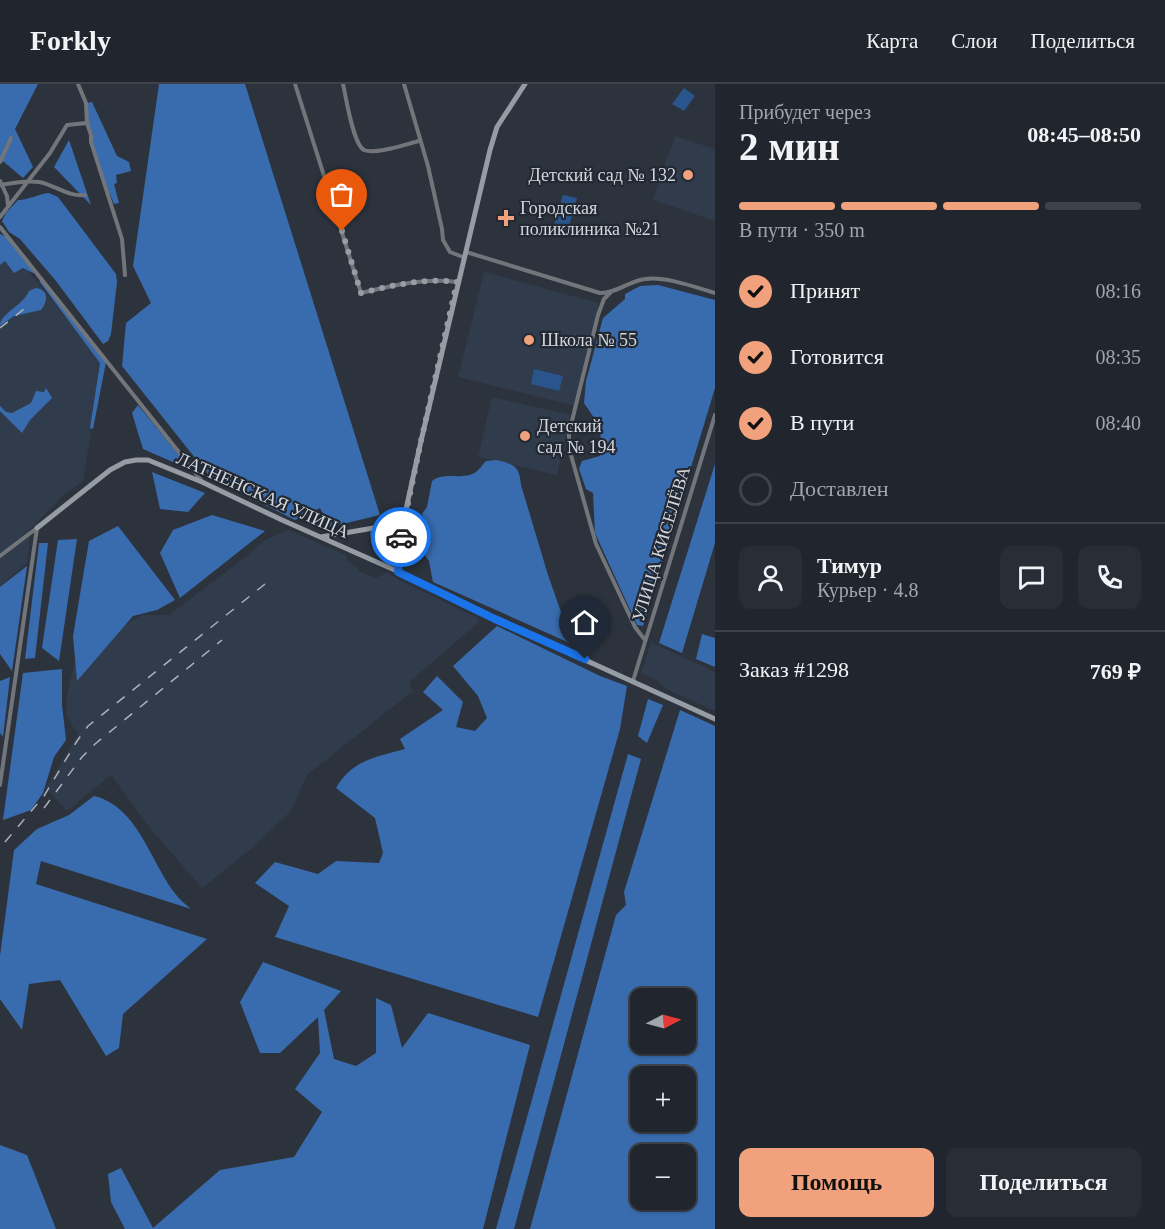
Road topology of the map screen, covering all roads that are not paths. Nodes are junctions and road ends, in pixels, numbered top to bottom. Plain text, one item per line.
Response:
1 (78, 84) edge
2 (295, 84) edge
3 (343, 84) edge
4 (404, 84) edge
5 (525, 84) edge
6 (87, 123) junction
7 (11, 138) dead end
8 (420, 141) junction
9 (0, 162) edge
10 (25, 182) junction
11 (1, 184) edge
12 (85, 195) dead end
13 (8, 206) junction
14 (0, 217) edge
15 (0, 227) edge
16 (464, 255) junction
17 (125, 275) dead end
18 (457, 282) junction
19 (611, 292) junction
20 (715, 293) edge
21 (715, 415) edge
22 (202, 482) junction
23 (403, 524) junction
24 (37, 528) junction
25 (319, 537) junction
26 (0, 556) edge
27 (398, 572) junction
28 (645, 640) junction
29 (633, 681) junction
30 (715, 719) edge
31 (0, 785) edge

1 - 6 street
2 - 18 street
3 - 8 street
4 - 8 street
5 - 16 street
6 - 10 street
6 - 17 street
7 - 9 street
8 - 16 street
10 - 11 street
10 - 12 street
10 - 13 street
11 - 13 street
13 - 14 street
15 - 22 street
16 - 18 street
16 - 19 street
18 - 23 street
19 - 20 street
19 - 28 street
21 - 28 street, УЛИЦА КИСЕЛЁВА
22 - 24 street, ЛАТНЕНСКАЯ УЛИЦА
22 - 25 street, ЛАТНЕНСКАЯ УЛИЦА
23 - 25 street
23 - 27 street
24 - 26 street, ЛАТНЕНСКАЯ УЛИЦА
24 - 31 street
25 - 27 street, ЛАТНЕНСКАЯ УЛИЦА
27 - 29 street, ЛАТНЕНСКАЯ УЛИЦА
28 - 29 street, УЛИЦА КИСЕЛЁВА
29 - 30 street, ЛАТНЕНСКАЯ УЛИЦА

